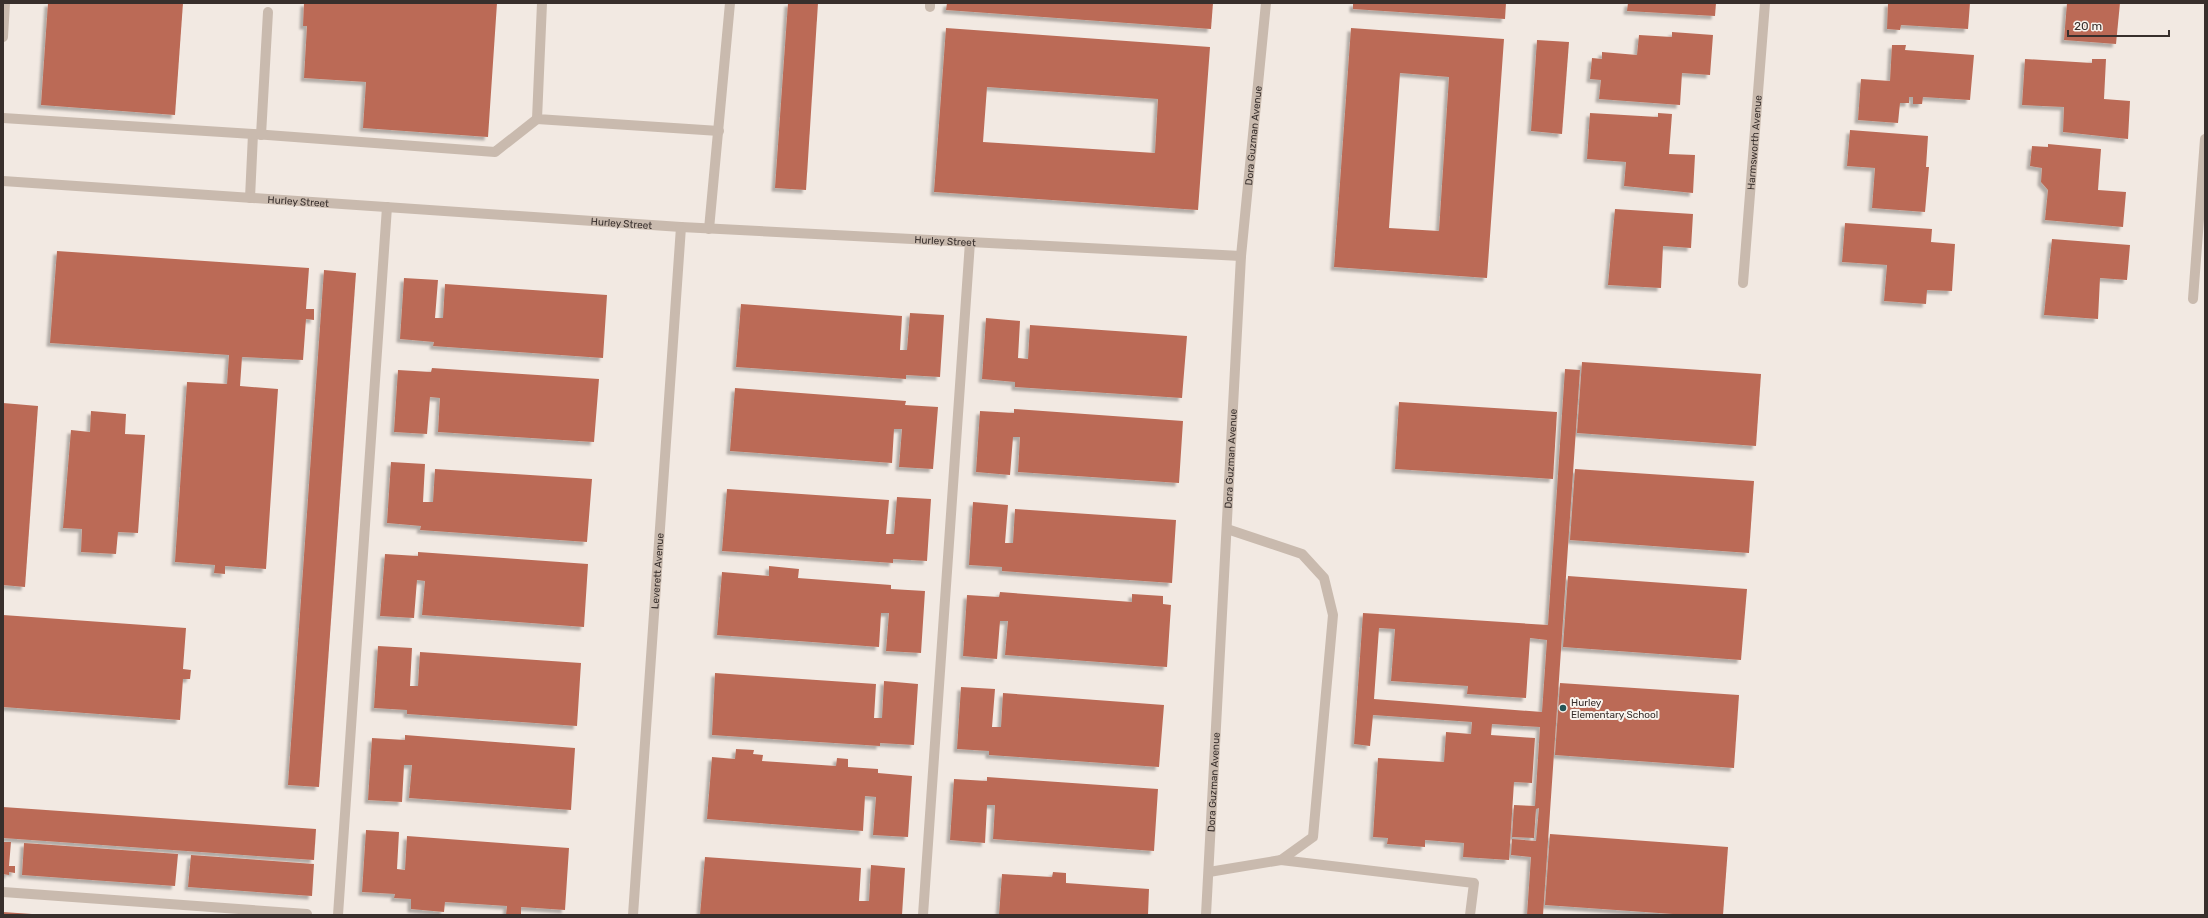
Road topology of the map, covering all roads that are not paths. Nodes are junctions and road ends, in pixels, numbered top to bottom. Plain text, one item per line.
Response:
1 (5, 3) edge
2 (542, 3) edge
3 (730, 3) edge
4 (1266, 3) edge
5 (1765, 3) edge
6 (268, 12) dead end
7 (3, 37) edge
8 (3, 118) edge
9 (536, 119) junction
10 (720, 131) junction
11 (257, 135) junction
12 (2205, 139) edge
13 (3, 181) edge
14 (250, 198) junction
15 (388, 208) junction
16 (681, 227) junction
17 (710, 229) junction
18 (970, 242) junction
19 (1241, 256) junction
20 (1743, 283) dead end
21 (2193, 300) dead end
22 (1227, 529) junction
23 (1281, 860) junction
24 (1209, 872) junction
25 (3, 892) edge
26 (239, 912) edge
27 (307, 914) dead end
28 (338, 915) edge
29 (633, 915) edge
30 (923, 915) edge
31 (1206, 915) edge
32 (1470, 915) edge

1 - 7 street
2 - 9 street
3 - 10 street
4 - 19 street, Dora Guzman Avenue
5 - 20 street, Harmsworth Avenue
6 - 11 street
8 - 11 street
9 - 10 street
9 - 11 street
10 - 17 street
11 - 14 street
12 - 21 street
13 - 14 street, Hurley Street
14 - 15 street, Hurley Street
15 - 16 street, Hurley Street
15 - 28 street
16 - 17 street, Hurley Street
16 - 29 street, Leverett Avenue
17 - 18 street, Hurley Street
18 - 19 street, Hurley Street
18 - 30 street
19 - 22 street, Dora Guzman Avenue
22 - 23 street
22 - 24 street, Dora Guzman Avenue
23 - 24 street
23 - 32 street
24 - 31 street, Dora Guzman Avenue
25 - 26 street
26 - 27 street

